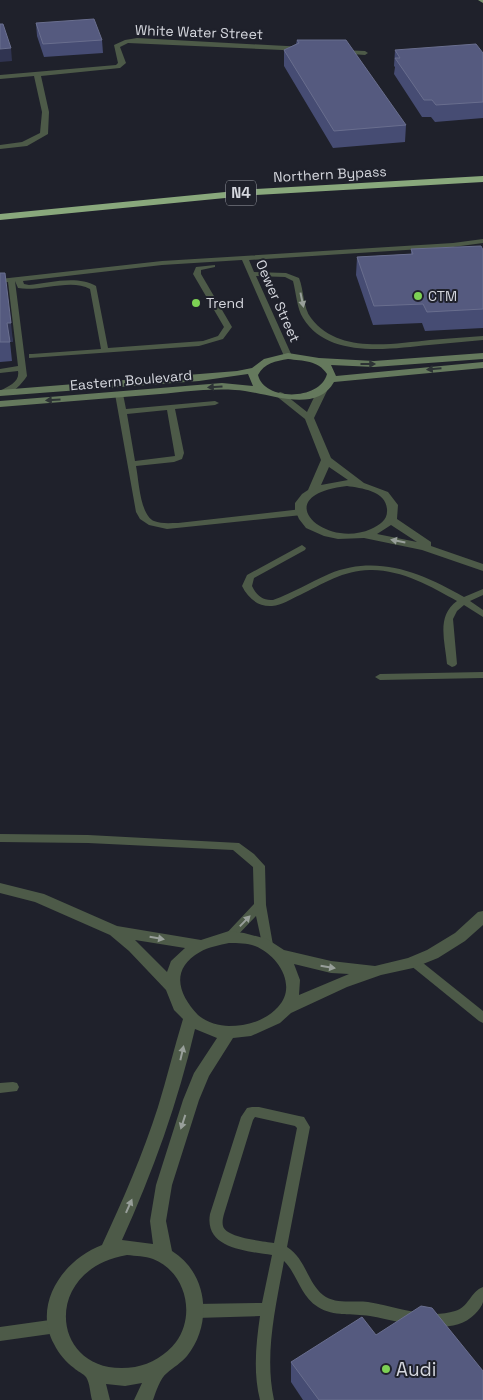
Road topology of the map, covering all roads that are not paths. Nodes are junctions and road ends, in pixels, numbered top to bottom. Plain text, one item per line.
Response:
1 (316, 50) edge
2 (336, 51) edge
3 (365, 53) dead end
4 (37, 74) junction
5 (0, 77) edge
6 (0, 147) edge
7 (483, 179) edge
8 (0, 217) edge
9 (483, 241) edge
10 (435, 246) junction
11 (398, 248) junction
12 (462, 252) edge
13 (412, 256) edge
14 (246, 260) junction
15 (253, 274) junction
16 (15, 279) junction
17 (0, 282) edge
18 (483, 338) edge
19 (105, 351) junction
20 (32, 356) dead end
21 (288, 356) junction
22 (483, 356) edge
23 (319, 361) junction
24 (483, 365) edge
25 (23, 368) junction
26 (0, 370) edge
27 (255, 370) junction
28 (333, 379) junction
29 (264, 390) junction
30 (322, 391) junction
31 (2, 393) edge
32 (119, 394) junction
33 (280, 395) junction
34 (215, 403) dead end
35 (0, 404) edge
36 (171, 408) junction
37 (122, 412) junction
38 (309, 418) junction
39 (326, 460) junction
40 (132, 464) junction
41 (361, 485) junction
42 (313, 491) junction
43 (302, 512) junction
44 (391, 520) junction
45 (363, 534) junction
46 (302, 548) dead end
47 (433, 548) junction
48 (483, 568) edge
49 (483, 592) edge
50 (465, 601) junction
51 (483, 614) edge
52 (452, 664) dead end
53 (483, 675) edge
54 (380, 677) dead end
55 (0, 838) edge
56 (0, 888) edge
57 (260, 905) junction
58 (483, 916) edge
59 (115, 931) junction
60 (229, 936) junction
61 (198, 945) junction
62 (267, 945) junction
63 (280, 954) junction
64 (414, 962) junction
65 (376, 970) junction
66 (171, 986) junction
67 (287, 1008) junction
68 (483, 1018) edge
69 (190, 1019) junction
70 (229, 1032) junction
71 (13, 1087) dead end
72 (0, 1088) edge
73 (108, 1250) junction
74 (280, 1250) junction
75 (164, 1256) junction
76 (483, 1293) edge
77 (268, 1309) junction
78 (196, 1311) junction
79 (57, 1326) junction
80 (0, 1334) edge
81 (158, 1370) junction
82 (94, 1372) junction
83 (101, 1400) edge
84 (143, 1400) edge
85 (267, 1400) edge

1 - 4 street, White Water Street
2 - 3 street
4 - 5 street, White Water Street
4 - 6 street
7 - 8 highway, Northern Bypass / N4
9 - 10 lane
10 - 11 lane
10 - 12 lane
11 - 13 lane
11 - 14 lane
14 - 15 lane, Oewer Street
14 - 16 lane
14 - 19 lane
15 -> 18 lane
15 - 21 lane, Oewer Street
16 - 17 lane
16 - 19 lane
16 - 25 lane
19 - 20 lane
21 - 23 street, Eastern Boulevard
21 - 27 street, Eastern Boulevard
23 -> 22 street, Eastern Boulevard
23 - 28 street
24 -> 28 street
25 - 26 lane
25 - 31 lane
27 - 29 street
27 - 31 street, Eastern Boulevard
28 - 30 street
29 -> 32 street, Eastern Boulevard
29 - 33 street, Eastern Boulevard
30 - 33 street, Eastern Boulevard
30 - 38 street
32 -> 35 street, Eastern Boulevard
32 - 37 lane
33 - 38 street
34 - 36 lane
36 - 37 lane
36 - 40 lane
37 - 40 lane
38 - 39 street
39 - 41 street
39 - 42 street
40 - 43 lane
41 - 42 street
41 - 44 street
42 - 43 street
43 - 45 street
44 - 45 street
44 - 47 street
47 -> 45 street
46 - 50 lane
47 - 48 street
49 - 50 lane
50 - 51 lane
50 - 52 lane
53 - 54 lane
55 - 57 lane
56 - 59 street
60 -> 57 lane
57 - 62 lane
58 - 64 street
59 -> 61 street
59 - 66 street
60 - 61 street
60 - 62 street
61 - 66 street
62 - 63 street
63 -> 65 street
63 - 67 street
64 - 65 street
64 - 68 lane
65 - 67 street
66 - 69 street
67 - 70 street
69 - 70 street
73 -> 69 street
70 -> 75 street
71 - 72 lane
73 - 75 street
73 - 79 street
74 - 74 lane
74 - 76 lane
74 - 77 lane
75 - 78 street
77 - 78 lane
77 - 85 lane
78 - 81 street
79 - 80 lane
79 - 82 street
81 - 82 street
81 - 84 street
82 - 83 street

